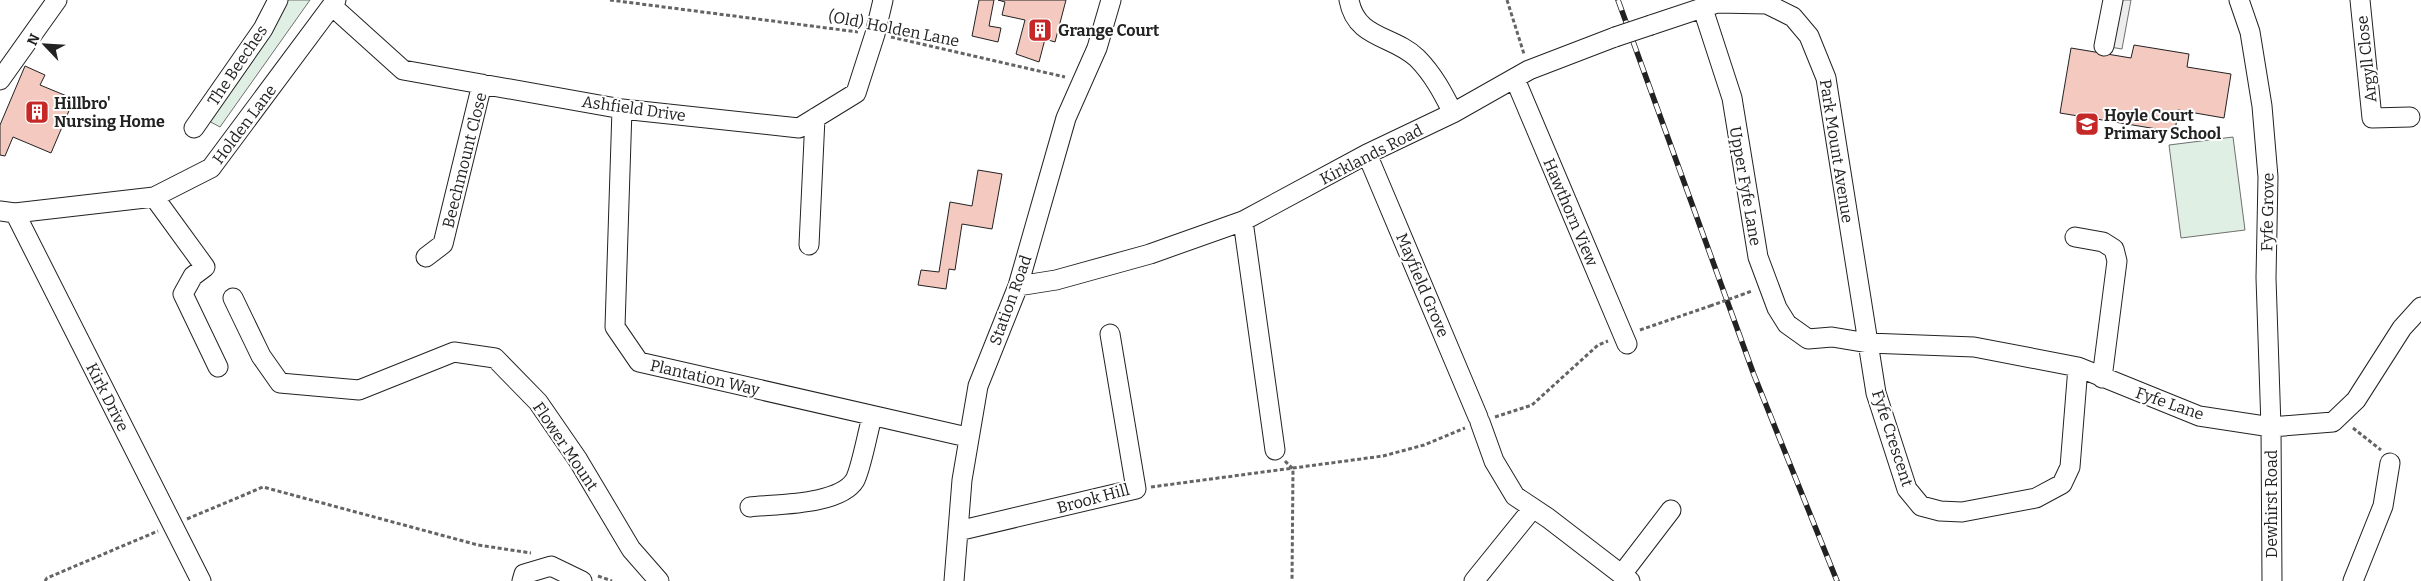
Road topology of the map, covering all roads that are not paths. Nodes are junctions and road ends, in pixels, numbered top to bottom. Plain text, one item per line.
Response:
1 (57, 0) edge
2 (278, 0) edge
3 (883, 0) edge
4 (1111, 0) edge
5 (1349, 0) edge
6 (2113, 0) edge
7 (2239, 0) edge
8 (2360, 0) edge
9 (334, 3) edge
10 (1713, 4) edge
11 (2104, 46) dead end
12 (1522, 75) junction
13 (0, 80) edge
14 (482, 84) junction
15 (622, 109) junction
16 (1453, 113) junction
17 (2410, 117) dead end
18 (814, 118) junction
19 (194, 128) dead end
20 (1367, 154) junction
21 (154, 197) junction
22 (7, 212) edge
23 (1243, 221) junction
24 (2075, 237) dead end
25 (809, 245) dead end
26 (426, 258) dead end
27 (1018, 286) junction
28 (232, 298) dead end
29 (2421, 307) edge
30 (1110, 334) dead end
31 (1626, 342) road end
32 (1868, 342) junction
33 (218, 367) dead end
34 (2078, 368) junction
35 (2102, 378) junction
36 (872, 416) junction
37 (2271, 427) junction
38 (968, 436) junction
39 (1274, 450) dead end
40 (2390, 464) road end
41 (750, 507) dead end
42 (1532, 508) junction
43 (1671, 510) dead end
44 (958, 531) junction
45 (1626, 578) edge
46 (201, 581) edge
47 (522, 581) edge
48 (582, 581) edge
49 (659, 581) edge
50 (954, 581) edge
51 (1474, 581) edge
52 (2272, 581) edge
53 (2353, 581) edge

1 - 13 street
2 - 19 street, The Beeches
3 - 18 street, Ashfield Drive
4 - 27 street, Station Road
5 - 16 street
6 - 11 street
7 - 37 street, Fyfe Grove
8 - 17 street, Argyll Close
9 - 14 street, Ashfield Drive
9 - 21 street, Holden Lane
10 - 12 street, Kirklands Road, bridge
10 - 32 street, Upper Fyfe Lane
10 - 32 street, Park Mount Avenue
12 - 16 street, Kirklands Road
12 - 31 street, Hawthorn View
14 - 15 street, Ashfield Drive
14 - 26 street, Beechmount Close
15 - 18 street, Ashfield Drive
15 - 36 street, Plantation Way
16 - 20 street, Kirklands Road
18 - 25 street
20 - 23 street, Kirklands Road
20 - 42 street, Mayfield Grove
21 - 22 street, Holden Lane
21 - 33 street
22 - 46 street, Kirk Drive
23 - 27 street, Kirklands Road
23 - 39 street
24 - 35 street
27 - 38 street, Station Road
28 - 49 street, Flower Mount
29 - 37 street, Fyfe Lane
30 - 44 street, Brook Hill
32 - 34 street, Fyfe Lane
32 - 34 street, Fyfe Crescent
34 - 35 street, Fyfe Lane
35 - 37 street, Fyfe Lane
36 - 38 street, Plantation Way
36 - 41 street
37 - 52 street, Dewhirst Road
38 - 44 street, Station Road
40 - 53 street
42 - 45 street, Mayfield Grove
42 - 51 street
43 - 45 street
44 - 50 street, Station Road
47 - 48 street

